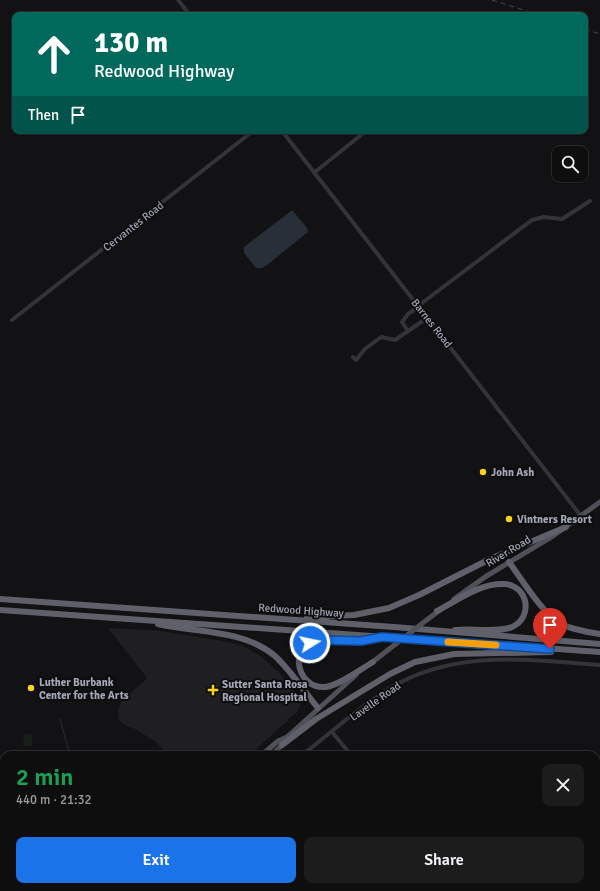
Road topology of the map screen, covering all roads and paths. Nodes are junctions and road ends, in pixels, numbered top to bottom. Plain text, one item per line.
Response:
1 (178, 0) edge
2 (188, 12) edge
3 (249, 134) edge
4 (284, 134) edge
5 (362, 134) edge
6 (315, 172) junction
7 (590, 201) dead end
8 (419, 306) junction
9 (427, 318) junction
10 (12, 320) dead end
11 (408, 331) junction
12 (353, 357) dead end
13 (600, 502) edge
14 (581, 516) junction
15 (566, 527) junction
16 (509, 562) junction
17 (0, 599) edge
18 (0, 610) edge
19 (437, 611) junction
20 (270, 618) junction
21 (134, 619) junction
22 (435, 631) junction
23 (600, 634) edge
24 (382, 637) junction
25 (600, 644) edge
26 (564, 650) junction
27 (600, 652) edge
28 (373, 662) junction
29 (600, 664) edge
30 (318, 708) junction
31 (332, 732) junction
32 (287, 737) junction
33 (282, 745) junction
34 (267, 751) edge
35 (276, 751) edge
36 (307, 751) edge
37 (347, 751) edge

1 - 2 street
3 - 10 street, Cervantes Road
4 - 6 street, Barnes Road
5 - 6 street
6 - 8 street, Barnes Road
7 - 8 street
8 - 9 street, Barnes Road
8 - 11 street
9 - 11 street
9 - 14 street, Barnes Road
11 - 12 street
13 - 14 main road, River Road
14 - 15 main road, River Road
15 - 16 main road, River Road
15 - 20 highway
16 - 19 main road, River Road
16 - 23 highway
17 - 20 highway, Redwood Highway
18 - 21 highway, Redwood Highway
19 - 22 highway
19 - 28 main road, River Road, bridge
20 - 22 highway, Redwood Highway
21 - 24 highway, Redwood Highway
21 - 30 highway
22 - 25 highway, Redwood Highway
24 - 26 highway, Redwood Highway
24 - 28 highway
26 - 27 highway, Redwood Highway
26 - 33 highway
28 - 30 main road, River Road
29 - 31 street, Lavelle Road
30 - 32 main road, River Road
31 - 36 street, Lavelle Road
31 - 37 street
32 - 33 main road
32 - 34 main road
33 - 35 main road

